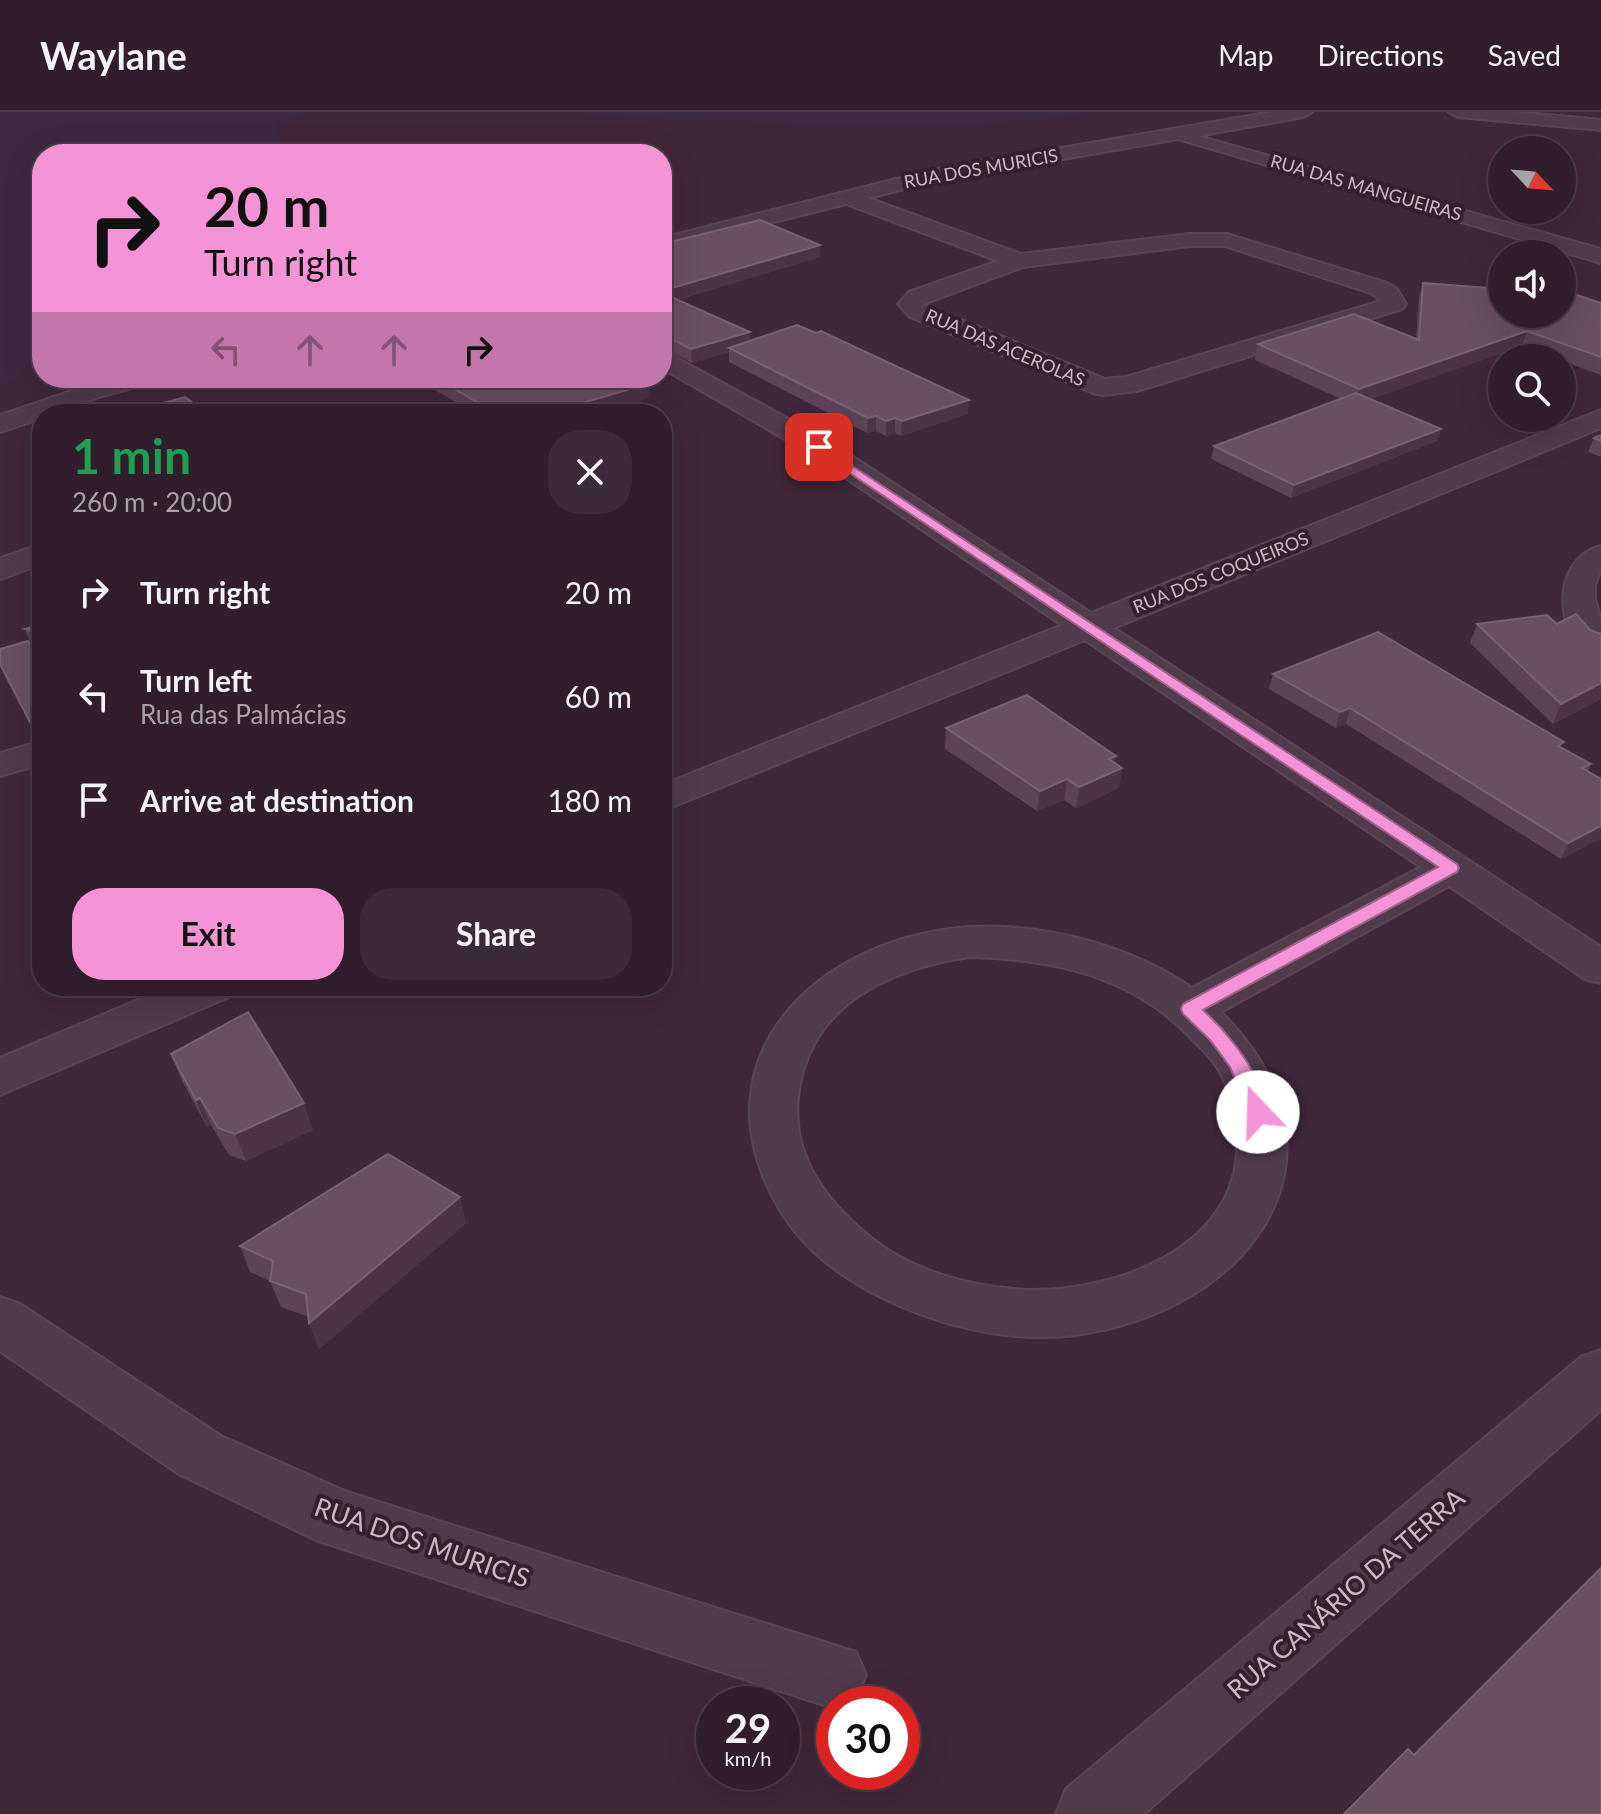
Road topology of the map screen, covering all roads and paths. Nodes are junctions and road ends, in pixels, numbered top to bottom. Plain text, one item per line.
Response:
1 (1303, 112) edge
2 (1458, 112) edge
3 (1601, 125) edge
4 (1183, 134) junction
5 (844, 196) junction
6 (672, 241) edge
7 (1601, 248) edge
8 (1601, 256) edge
9 (1019, 261) junction
10 (672, 364) edge
11 (102, 388) edge
12 (55, 404) edge
13 (32, 412) edge
14 (1601, 418) edge
15 (0, 424) edge
16 (1601, 555) edge
17 (32, 557) edge
18 (0, 569) edge
19 (1086, 627) junction
20 (1601, 645) edge
21 (32, 755) edge
22 (0, 765) edge
23 (672, 795) edge
24 (1451, 868) junction
25 (1601, 968) edge
26 (190, 996) edge
27 (1190, 1009) junction
28 (0, 1077) edge
29 (0, 1321) edge
30 (1601, 1375) edge
31 (833, 1675) dead end
32 (1091, 1814) edge

1 - 4 street, RUA DOS MURICIS
2 - 3 street
4 - 5 street, RUA DOS MURICIS
4 - 7 street, RUA DAS MANGUEIRAS
4 - 8 street, RUA DAS MANGUEIRAS
5 - 6 street, RUA DOS MURICIS
5 - 9 street, RUA DAS ACEROLAS
9 - 9 street, RUA DAS ACEROLAS
10 - 19 street
11 - 12 street
13 - 15 street
14 - 19 street, RUA DOS COQUEIROS
16 - 20 street
17 - 18 street
19 - 23 street, RUA DOS COQUEIROS
19 - 24 street
21 - 22 street
24 - 25 street
24 - 27 street
26 - 28 street
27 - 27 street
29 - 31 street, RUA DOS MURICIS
30 - 32 street, RUA CANÁRIO DA TERRA

